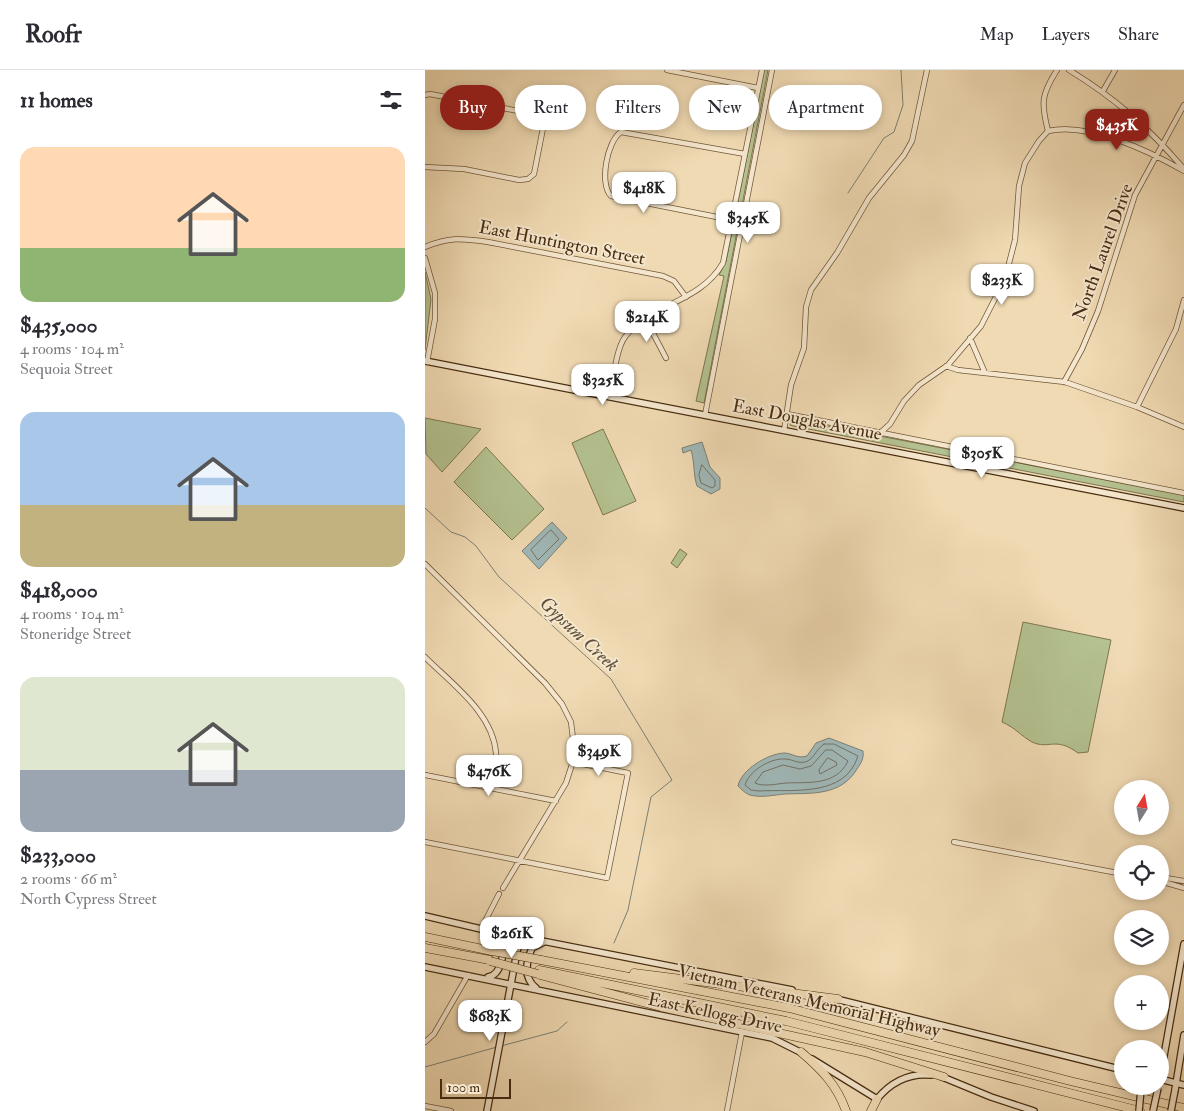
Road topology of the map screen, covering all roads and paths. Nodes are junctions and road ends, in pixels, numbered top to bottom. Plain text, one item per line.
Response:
1 (667, 70) edge
2 (762, 70) edge
3 (772, 70) edge
4 (927, 70) edge
5 (1057, 70) edge
6 (1069, 70) edge
7 (1115, 70) edge
8 (743, 85) edge
9 (759, 85) edge
10 (1103, 91) junction
11 (425, 95) edge
12 (1184, 105) edge
13 (750, 130) edge
14 (1048, 131) junction
15 (1162, 145) junction
16 (745, 154) junction
17 (1156, 155) junction
18 (425, 167) edge
19 (1184, 170) edge
20 (733, 220) junction
21 (425, 247) edge
22 (425, 258) edge
23 (686, 297) junction
24 (1184, 300) edge
25 (646, 320) junction
26 (1178, 321) junction
27 (1184, 325) edge
28 (970, 338) junction
29 (666, 358) dead end
30 (426, 362) edge
31 (946, 366) junction
32 (985, 373) junction
33 (1064, 382) junction
34 (610, 397) junction
35 (1137, 407) junction
36 (787, 414) junction
37 (705, 415) junction
38 (1184, 427) edge
39 (784, 431) junction
40 (879, 433) junction
41 (1184, 493) edge
42 (1184, 508) edge
43 (425, 564) edge
44 (425, 658) edge
45 (573, 762) junction
46 (425, 775) edge
47 (491, 788) junction
48 (556, 801) junction
49 (425, 842) edge
50 (954, 842) dead end
51 (521, 861) junction
52 (1114, 872) edge
53 (1169, 878) edge
54 (1184, 880) edge
55 (1169, 884) edge
56 (503, 888) dead end
57 (1184, 888) edge
58 (499, 894) dead end
59 (425, 916) edge
60 (481, 929) junction
61 (491, 931) junction
62 (425, 935) edge
63 (520, 936) junction
64 (546, 942) junction
65 (1184, 944) edge
66 (425, 948) edge
67 (556, 963) junction
68 (425, 967) edge
69 (539, 972) junction
70 (468, 975) junction
71 (483, 978) junction
72 (511, 983) junction
73 (538, 989) junction
74 (838, 999) junction
75 (742, 1032) junction
76 (1184, 1035) edge
77 (1167, 1040) edge
78 (425, 1042) edge
79 (801, 1052) junction
80 (1114, 1068) edge
81 (944, 1077) junction
82 (1169, 1081) edge
83 (1176, 1083) junction
84 (1184, 1086) edge
85 (1141, 1095) edge
86 (1156, 1095) edge
87 (877, 1099) junction
88 (425, 1106) edge
89 (1184, 1108) edge
90 (451, 1111) edge
91 (487, 1111) edge
92 (727, 1111) edge
93 (846, 1111) edge
94 (871, 1111) edge
95 (1034, 1111) edge
96 (1140, 1111) edge
97 (1153, 1111) edge
98 (1171, 1111) edge

1 - 8 street
2 - 9 street
3 - 37 street
4 - 36 street
5 - 14 street
6 - 10 street
7 - 10 street
10 - 15 street
11 - 18 street
12 - 15 street, North Laurel Drive
13 - 16 street
14 - 17 street
14 - 28 street
15 - 17 street, North Laurel Drive
15 - 19 street
16 - 20 street
16 - 20 street
17 - 19 street
17 - 33 street, North Laurel Drive
20 - 23 street
21 - 23 street, East Huntington Street
22 - 30 street
23 - 25 street
24 - 26 street
25 - 29 street
25 - 34 street
26 - 27 street
26 - 35 street
28 - 31 street
28 - 32 street
30 - 34 main road, East Douglas Avenue
31 - 32 street
31 - 40 street
32 - 33 street
33 - 35 street
34 - 37 main road, East Douglas Avenue
35 - 38 street
36 - 39 street
36 - 40 street
37 - 39 main road, East Douglas Avenue
39 - 42 main road, East Douglas Avenue
40 - 41 street
43 - 45 street
44 - 47 street
45 - 48 street
45 - 51 street
46 - 47 street
47 - 48 street
48 - 51 street
49 - 51 street
50 - 52 street
51 - 56 street
53 - 54 street
55 - 57 street
58 - 60 street
59 - 60 main road
60 - 61 main road
61 - 63 main road
61 - 71 main road
62 - 67 highway, Vietnam Veterans Memorial Highway, bridge
63 - 64 main road
63 - 72 main road
64 - 73 main road
64 - 74 main road
65 - 77 main road
66 - 69 highway, Vietnam Veterans Memorial Highway, bridge
67 - 74 highway
67 - 89 highway, Vietnam Veterans Memorial Highway
68 - 70 main road, East Kellogg Drive
69 - 81 highway
69 - 96 highway, Vietnam Veterans Memorial Highway
70 - 71 main road, East Kellogg Drive
70 - 78 street
71 - 72 main road, East Kellogg Drive
72 - 73 main road, East Kellogg Drive
72 - 91 main road
73 - 75 main road, East Kellogg Drive
74 - 80 main road
75 - 79 main road, East Kellogg Drive
75 - 92 street
76 - 83 main road
79 - 87 main road, East Kellogg Drive
79 - 93 highway
81 - 87 main road
81 - 95 main road
82 - 83 main road
83 - 84 main road
83 - 98 main road, bridge
85 - 96 main road, bridge
86 - 97 main road, bridge
87 - 94 highway
88 - 90 street

